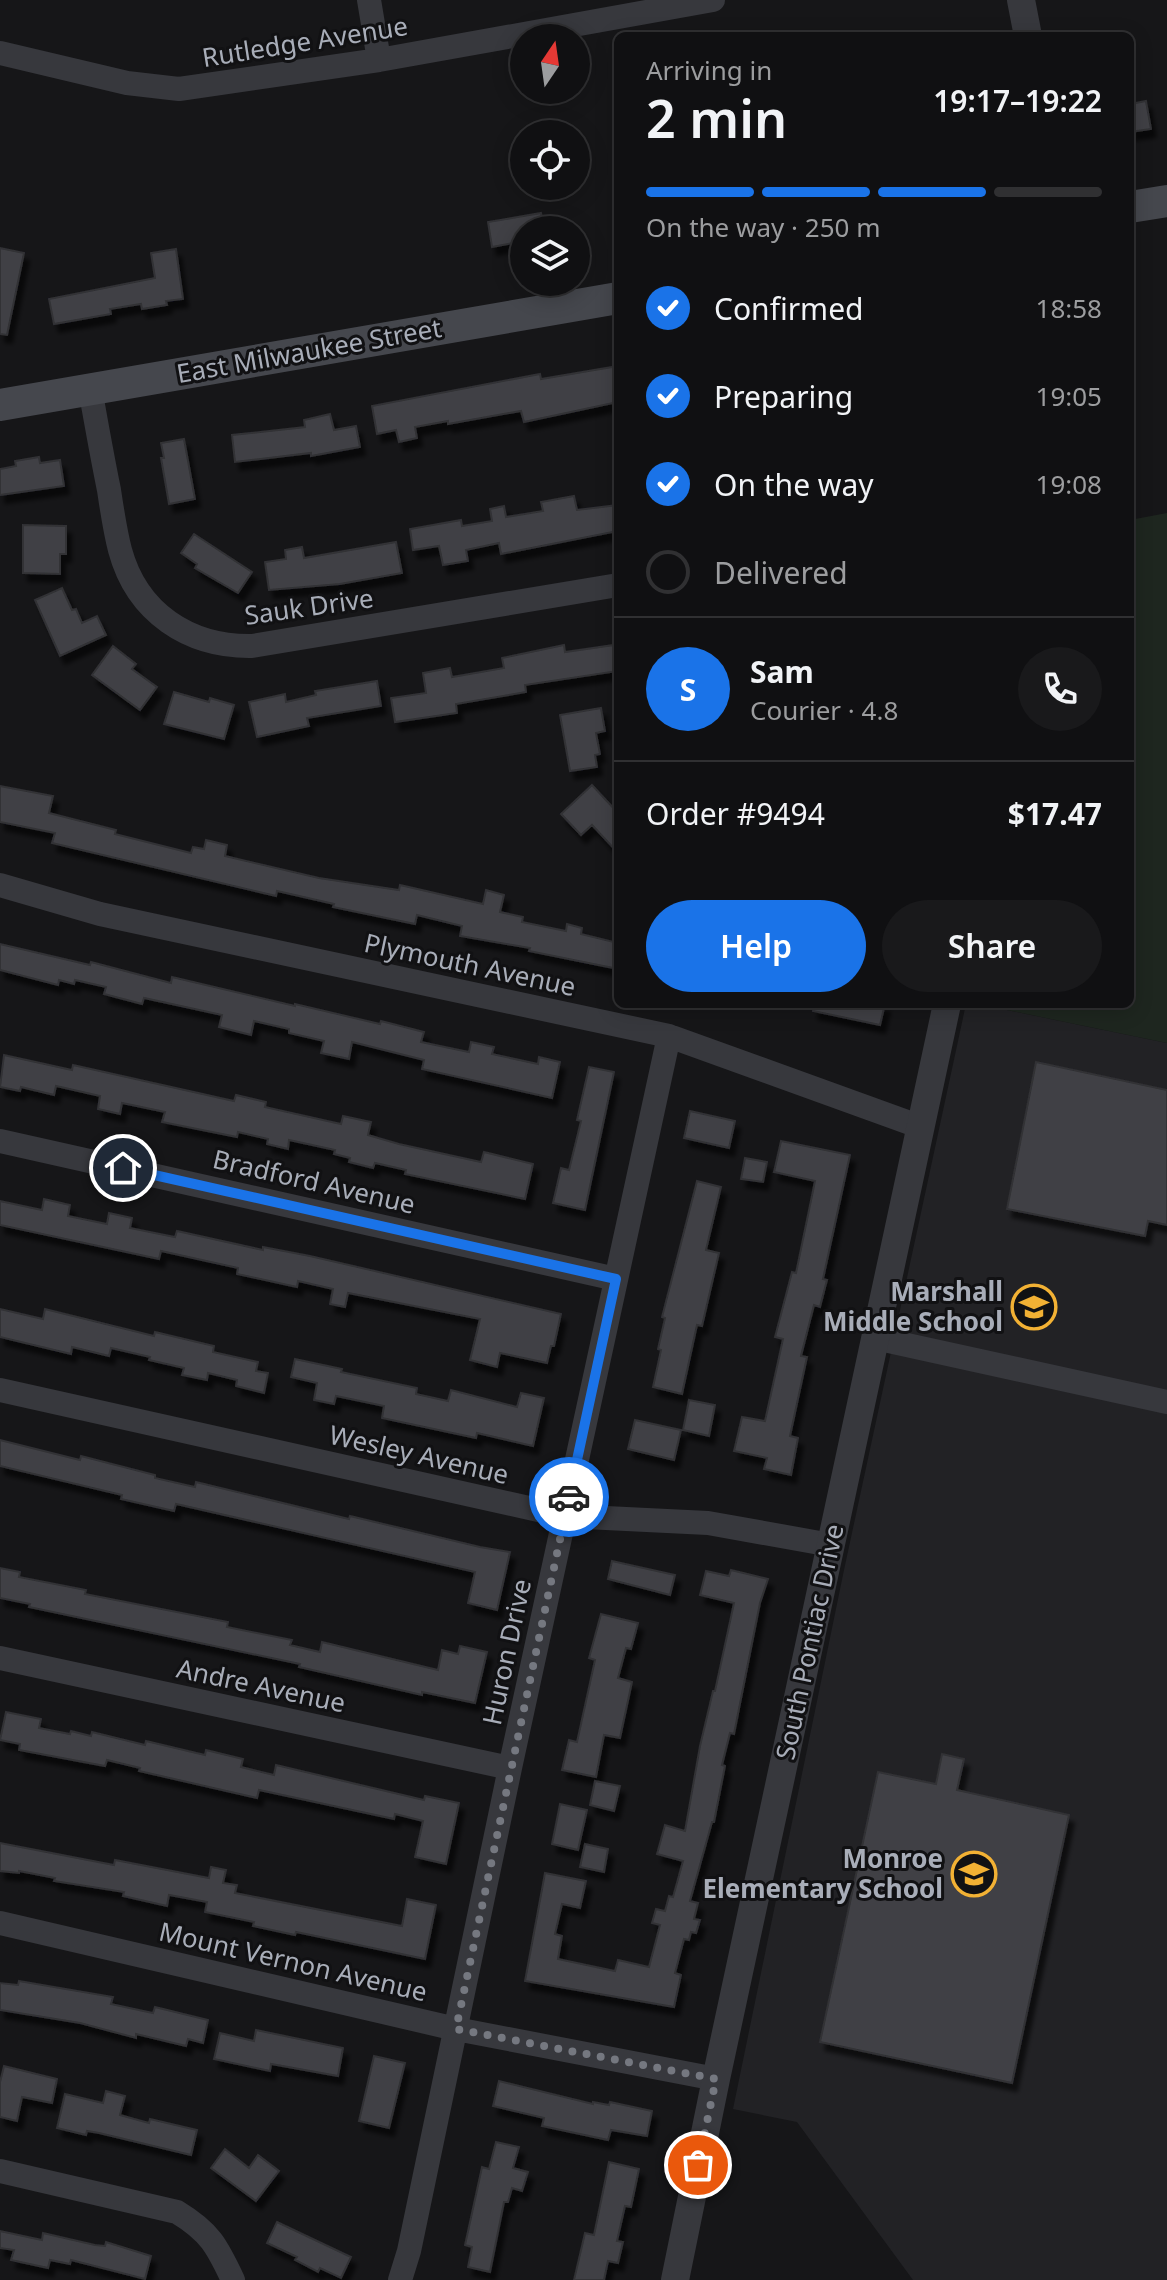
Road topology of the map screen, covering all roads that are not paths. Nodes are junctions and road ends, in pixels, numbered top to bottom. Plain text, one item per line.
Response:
1 (369, 0) edge
2 (713, 0) edge
3 (1021, 0) edge
4 (651, 6) edge
5 (1027, 32) edge
6 (0, 53) edge
7 (379, 60) junction
8 (1167, 201) edge
9 (1134, 206) edge
10 (614, 299) edge
11 (90, 388) junction
12 (0, 405) edge
13 (614, 586) edge
14 (0, 885) edge
15 (946, 1008) edge
16 (669, 1036) junction
17 (921, 1127) junction
18 (0, 1141) edge
19 (616, 1279) junction
20 (875, 1338) junction
21 (0, 1390) edge
22 (1167, 1402) edge
23 (565, 1516) junction
24 (831, 1545) junction
25 (0, 1658) edge
26 (510, 1768) junction
27 (0, 1923) edge
28 (456, 2029) junction
29 (716, 2079) junction
30 (0, 2171) edge
31 (233, 2280) edge
32 (400, 2280) edge
33 (675, 2280) edge

1 - 7 street
2 - 4 street, Rutledge Avenue
3 - 5 street
4 - 7 street, Rutledge Avenue
6 - 7 street, Rutledge Avenue
8 - 9 main road
10 - 11 main road, East Milwaukee Street
11 - 12 main road, East Milwaukee Street
11 - 13 street, Sauk Drive
14 - 16 street, Plymouth Avenue
15 - 17 street, South Pontiac Drive
16 - 17 street, Plymouth Avenue
16 - 19 street, Huron Drive
17 - 20 street, South Pontiac Drive
18 - 19 street, Bradford Avenue
19 - 23 street, Huron Drive
20 - 22 street
20 - 24 street, South Pontiac Drive
21 - 23 street, Wesley Avenue
23 - 24 street, Wesley Avenue
23 - 26 street, Huron Drive
24 - 29 street, South Pontiac Drive
25 - 26 street, Andre Avenue
26 - 28 street, Huron Drive
27 - 28 street, Mount Vernon Avenue
28 - 29 street, Mount Vernon Avenue
28 - 32 street, Huron Drive
29 - 33 street, South Pontiac Drive
30 - 31 street

